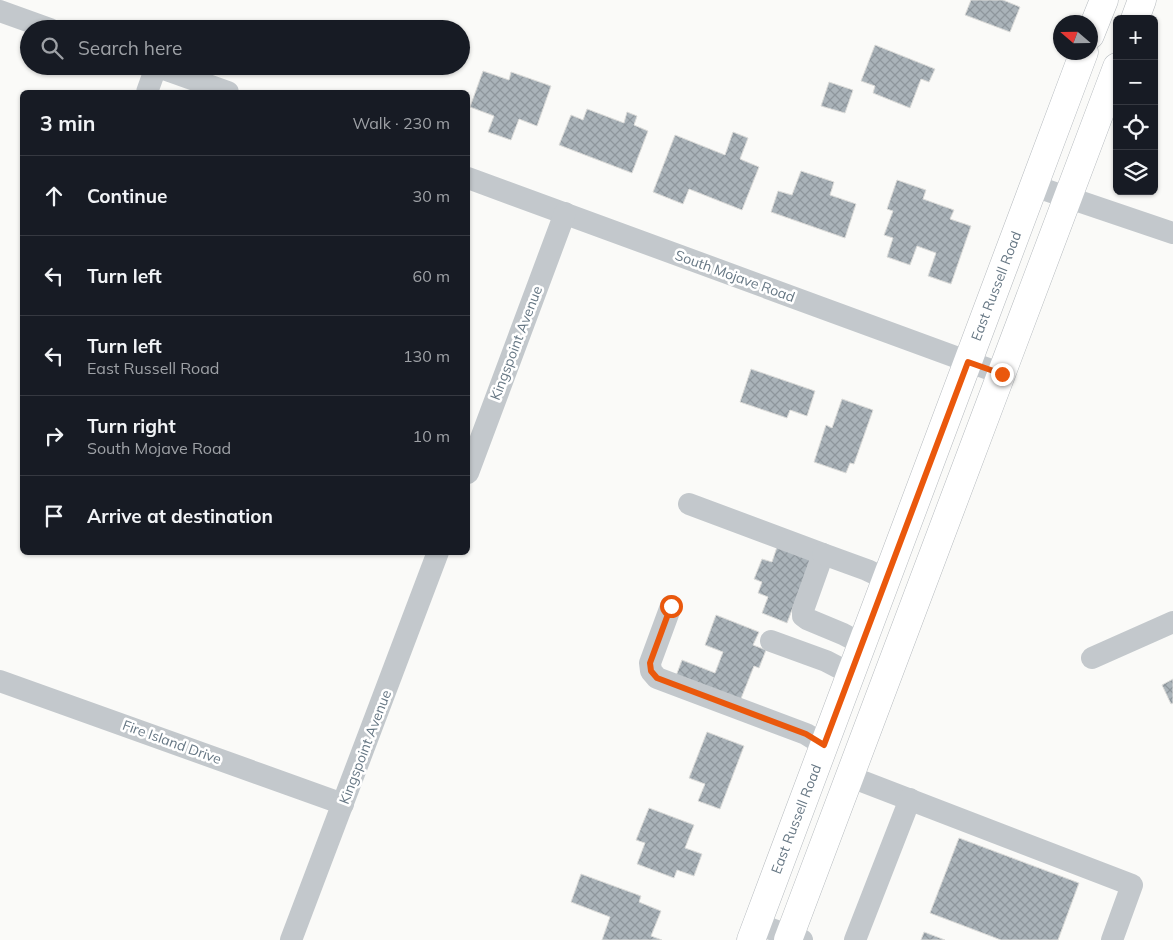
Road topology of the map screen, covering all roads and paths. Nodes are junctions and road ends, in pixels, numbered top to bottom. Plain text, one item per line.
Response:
1 (1104, 0) edge
2 (1142, 0) edge
3 (0, 11) edge
4 (1098, 15) edge
5 (1136, 15) edge
6 (25, 20) edge
7 (1081, 60) edge
8 (153, 75) edge
9 (181, 75) edge
10 (1113, 78) edge
11 (148, 90) edge
12 (222, 90) edge
13 (470, 179) edge
14 (1034, 186) junction
15 (1068, 198) junction
16 (565, 213) junction
17 (1173, 233) edge
18 (968, 362) junction
19 (1002, 374) junction
20 (470, 468) edge
21 (688, 504) dead end
22 (824, 554) junction
23 (437, 555) edge
24 (886, 579) junction
25 (671, 606) dead end
26 (1173, 622) edge
27 (771, 641) dead end
28 (862, 644) junction
29 (1092, 658) dead end
30 (851, 674) junction
31 (0, 681) edge
32 (824, 745) junction
33 (851, 777) junction
34 (910, 799) junction
35 (343, 804) junction
36 (754, 932) edge
37 (793, 939) edge
38 (291, 940) edge
39 (855, 940) edge
40 (1112, 940) edge

1 - 4 main road
2 - 5 main road
3 - 6 street
7 - 14 main road, East Russell Road
8 - 11 street
9 - 12 street
10 - 15 main road
13 - 16 street, South Mojave Road
14 - 15 street
14 - 18 main road, East Russell Road
15 - 17 street
15 - 19 main road
16 - 18 street, South Mojave Road
16 - 20 street, Kingspoint Avenue
18 - 19 street, South Mojave Road
18 - 24 main road, East Russell Road
19 - 33 main road
21 - 22 street
22 - 24 street
22 - 28 street
23 - 35 street, Kingspoint Avenue
24 - 28 main road, East Russell Road
25 - 32 street
26 - 29 street
27 - 30 street
28 - 30 main road, East Russell Road
30 - 32 main road, East Russell Road
31 - 35 street, Fire Island Drive
32 - 36 main road, East Russell Road
33 - 34 street
33 - 37 main road
34 - 39 street
34 - 40 street
35 - 38 street, Kingspoint Avenue
36 - 37 street

